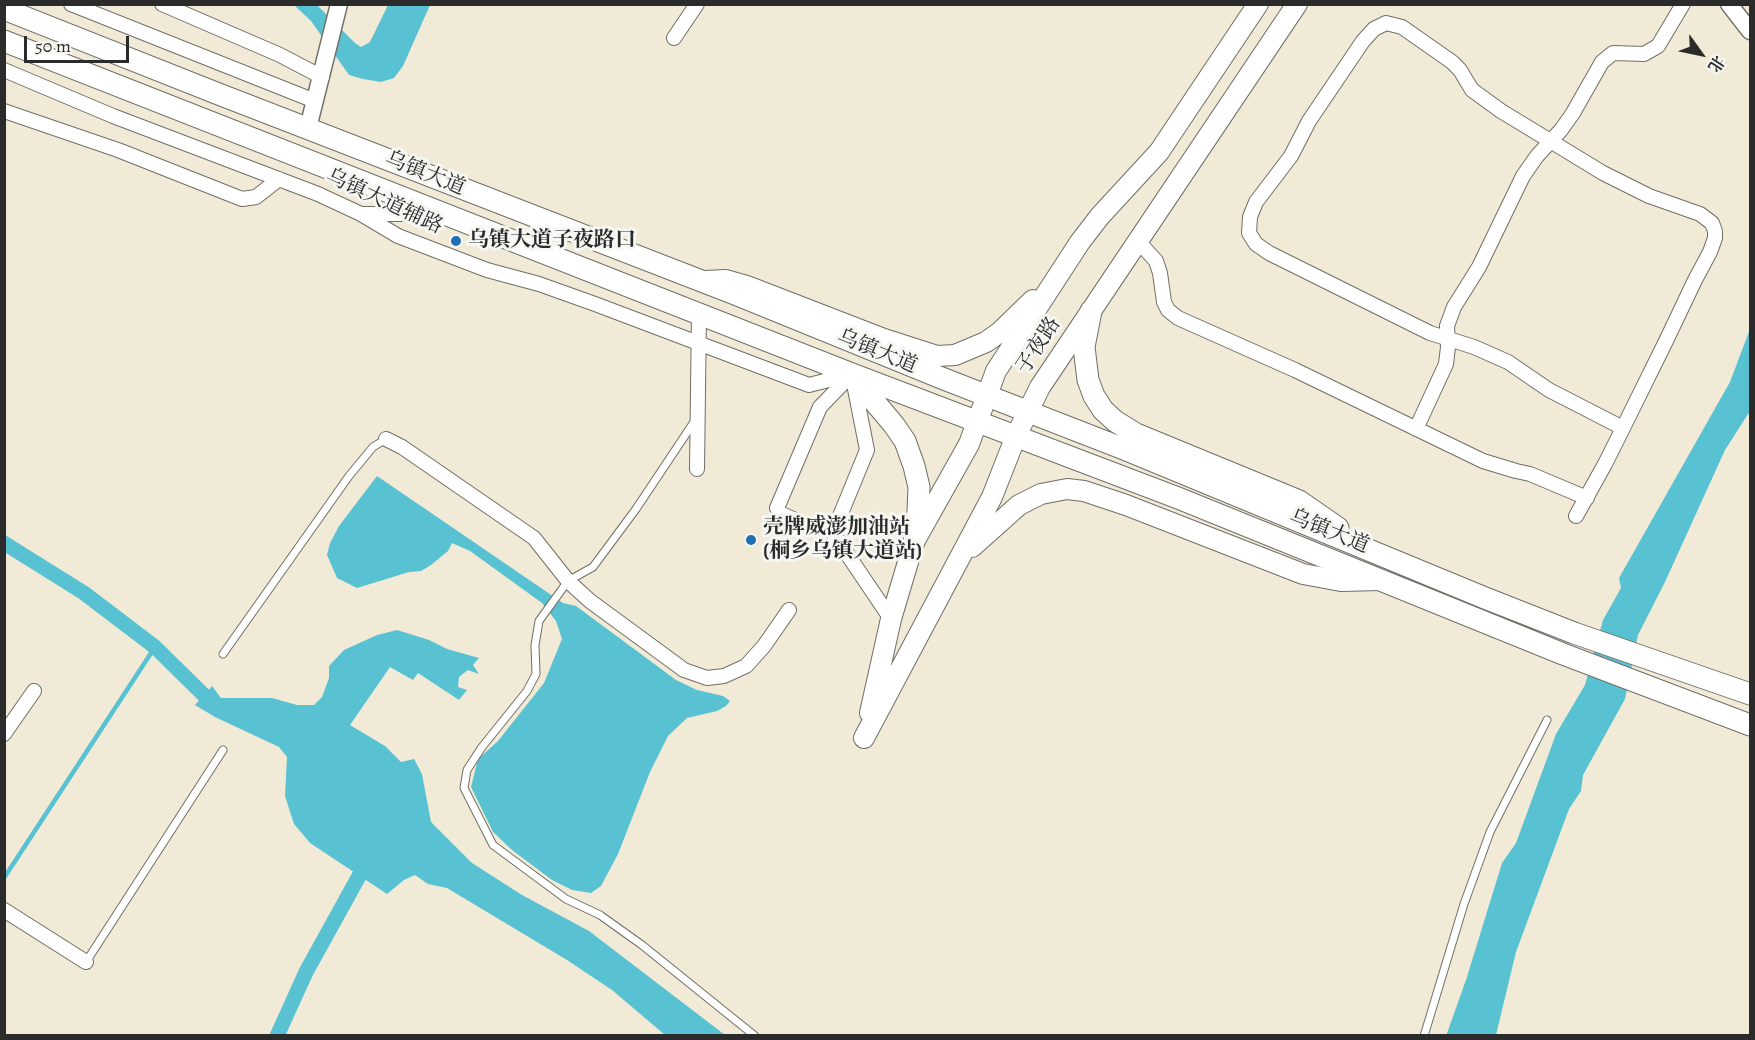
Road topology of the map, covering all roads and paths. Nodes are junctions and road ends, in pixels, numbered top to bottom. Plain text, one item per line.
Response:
1 (71, 4) edge
2 (162, 4) edge
3 (697, 4) edge
4 (1258, 4) edge
5 (1297, 4) edge
6 (1683, 4) edge
7 (1729, 4) edge
8 (339, 8) edge
9 (4, 9) edge
10 (1750, 31) edge
11 (674, 38) dead end
12 (4, 41) edge
13 (4, 70) edge
14 (322, 74) junction
15 (315, 101) junction
16 (4, 111) edge
17 (308, 128) junction
18 (1550, 141) junction
19 (279, 179) junction
20 (361, 214) junction
21 (446, 214) junction
22 (1138, 241) junction
23 (640, 257) junction
24 (1058, 275) junction
25 (702, 281) junction
26 (628, 285) junction
27 (1091, 311) junction
28 (699, 313) junction
29 (1448, 338) junction
30 (698, 343) junction
31 (852, 374) junction
32 (986, 395) junction
33 (1027, 411) junction
34 (698, 417) junction
35 (978, 422) junction
36 (1623, 428) junction
37 (1416, 429) junction
38 (1016, 436) junction
39 (386, 439) joint
40 (697, 469) dead end
41 (1587, 498) junction
42 (777, 508) joint
43 (1576, 516) dead end
44 (833, 533) junction
45 (914, 542) junction
46 (1357, 544) junction
47 (960, 559) junction
48 (1381, 580) junction
49 (568, 581) junction
50 (789, 610) dead end
51 (891, 619) junction
52 (223, 654) dead end
53 (34, 691) dead end
54 (1750, 694) edge
55 (1547, 720) dead end
56 (1750, 725) edge
57 (4, 734) edge
58 (223, 750) dead end
59 (4, 910) edge
60 (86, 962) joint
61 (755, 1035) edge
62 (1424, 1035) edge

1 - 15 street
2 - 14 street
3 - 11 street
4 - 24 main road, 子夜路
5 - 22 main road, 子夜路
6 - 18 street
7 - 10 street
8 - 14 street
9 - 17 main road, 乌镇大道
12 - 21 main road, 乌镇大道
13 - 19 street, 乌镇大道辅路
14 - 15 street
15 - 17 street
16 - 19 street
17 - 23 main road, 乌镇大道
18 - 29 street
18 - 29 street
18 - 36 street
19 - 20 street, 乌镇大道辅路
20 - 21 street
20 - 30 street, 乌镇大道辅路
21 - 26 main road, 乌镇大道
22 - 27 main road, 子夜路
22 - 37 street
23 - 25 main road, 乌镇大道
23 - 26 main road
24 - 25 main road
24 - 32 main road, 子夜路
25 - 32 main road, 乌镇大道
26 - 28 main road, 乌镇大道
27 - 33 main road, 子夜路
27 - 46 main road
28 - 30 street
28 - 31 main road, 乌镇大道
29 - 36 street
29 - 37 street
30 - 31 street, 乌镇大道辅路
30 - 34 street
31 - 35 main road, 乌镇大道
31 - 42 street
31 - 44 street
31 - 45 main road
32 - 33 main road, 乌镇大道
32 - 35 main road, 子夜路
33 - 38 main road, 子夜路
33 - 46 main road, 乌镇大道
34 - 40 street
34 - 49 lane
35 - 38 main road, 乌镇大道
35 - 45 main road, 子夜路
36 - 41 street
37 - 41 street
38 - 47 main road, 子夜路
38 - 48 main road, 乌镇大道
39 - 49 street
39 - 52 lane
41 - 43 street
42 - 44 lane
44 - 51 street
45 - 51 main road, 子夜路
46 - 54 main road, 乌镇大道
47 - 48 main road
47 - 51 main road, 子夜路
48 - 56 main road, 乌镇大道
49 - 50 street
49 - 61 lane
53 - 57 street
55 - 62 lane
58 - 60 lane
59 - 60 street

